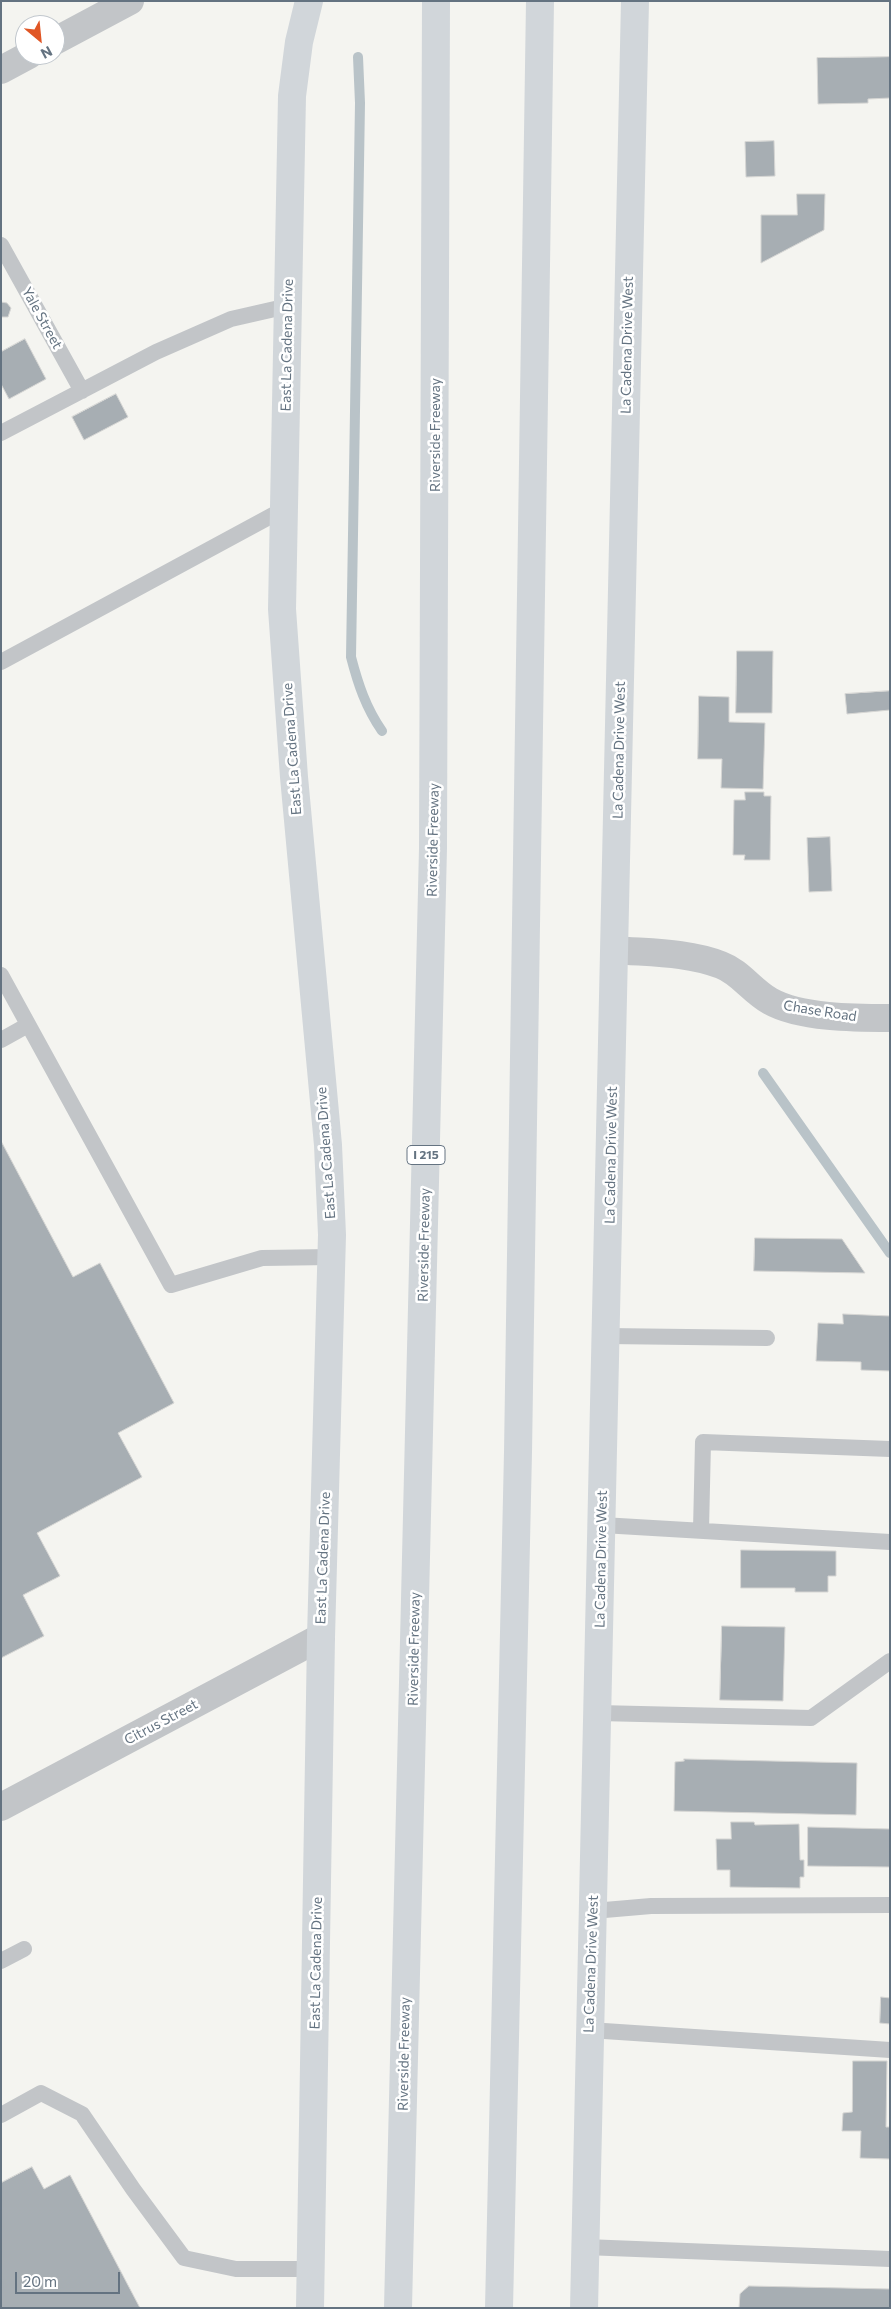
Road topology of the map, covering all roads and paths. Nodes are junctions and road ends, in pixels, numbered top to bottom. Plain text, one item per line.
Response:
1 (130, 1) edge
2 (309, 1) edge
3 (436, 1) edge
4 (540, 1) edge
5 (635, 1) edge
6 (65, 36) edge
7 (15, 62) edge
8 (1, 70) edge
9 (1, 245) edge
10 (288, 306) junction
11 (82, 391) junction
12 (1, 433) edge
13 (284, 509) junction
14 (1, 662) edge
15 (616, 950) junction
16 (1, 975) edge
17 (890, 1018) edge
18 (28, 1025) junction
19 (1, 1040) edge
20 (331, 1257) junction
21 (607, 1336) junction
22 (767, 1338) dead end
23 (890, 1449) edge
24 (602, 1524) junction
25 (701, 1530) junction
26 (890, 1542) edge
27 (320, 1637) junction
28 (890, 1661) edge
29 (598, 1714) junction
30 (1, 1807) edge
31 (890, 1905) edge
32 (593, 1911) junction
33 (24, 1949) dead end
34 (1, 1962) edge
35 (589, 2030) junction
36 (890, 2050) edge
37 (1, 2115) edge
38 (585, 2247) junction
39 (890, 2259) edge
40 (311, 2269) junction
41 (310, 2308) edge
42 (398, 2308) edge
43 (499, 2308) edge
44 (584, 2308) edge

1 - 6 street
2 - 10 main road, East La Cadena Drive
3 - 42 main road, Riverside Freeway / I 215
4 - 43 main road
5 - 15 main road, La Cadena Drive West
7 - 8 street
9 - 11 lane, Yale Street
10 - 11 lane
10 - 13 main road, East La Cadena Drive
11 - 12 lane
13 - 14 lane
13 - 20 main road, East La Cadena Drive
15 - 17 street, Chase Road
15 - 21 main road, La Cadena Drive West
16 - 18 lane
18 - 19 lane
18 - 20 lane
20 - 27 main road, East La Cadena Drive
21 - 22 lane
21 - 24 main road, La Cadena Drive West
23 - 25 lane
24 - 25 lane
24 - 29 main road, La Cadena Drive West
25 - 26 lane
27 - 30 street, Citrus Street
27 - 40 main road, East La Cadena Drive
28 - 29 lane
29 - 32 main road, La Cadena Drive West
31 - 32 lane
32 - 35 main road, La Cadena Drive West
33 - 34 lane
35 - 36 lane
35 - 38 main road, La Cadena Drive West
37 - 40 lane
38 - 39 lane
38 - 44 main road, La Cadena Drive West
40 - 41 main road, East La Cadena Drive

